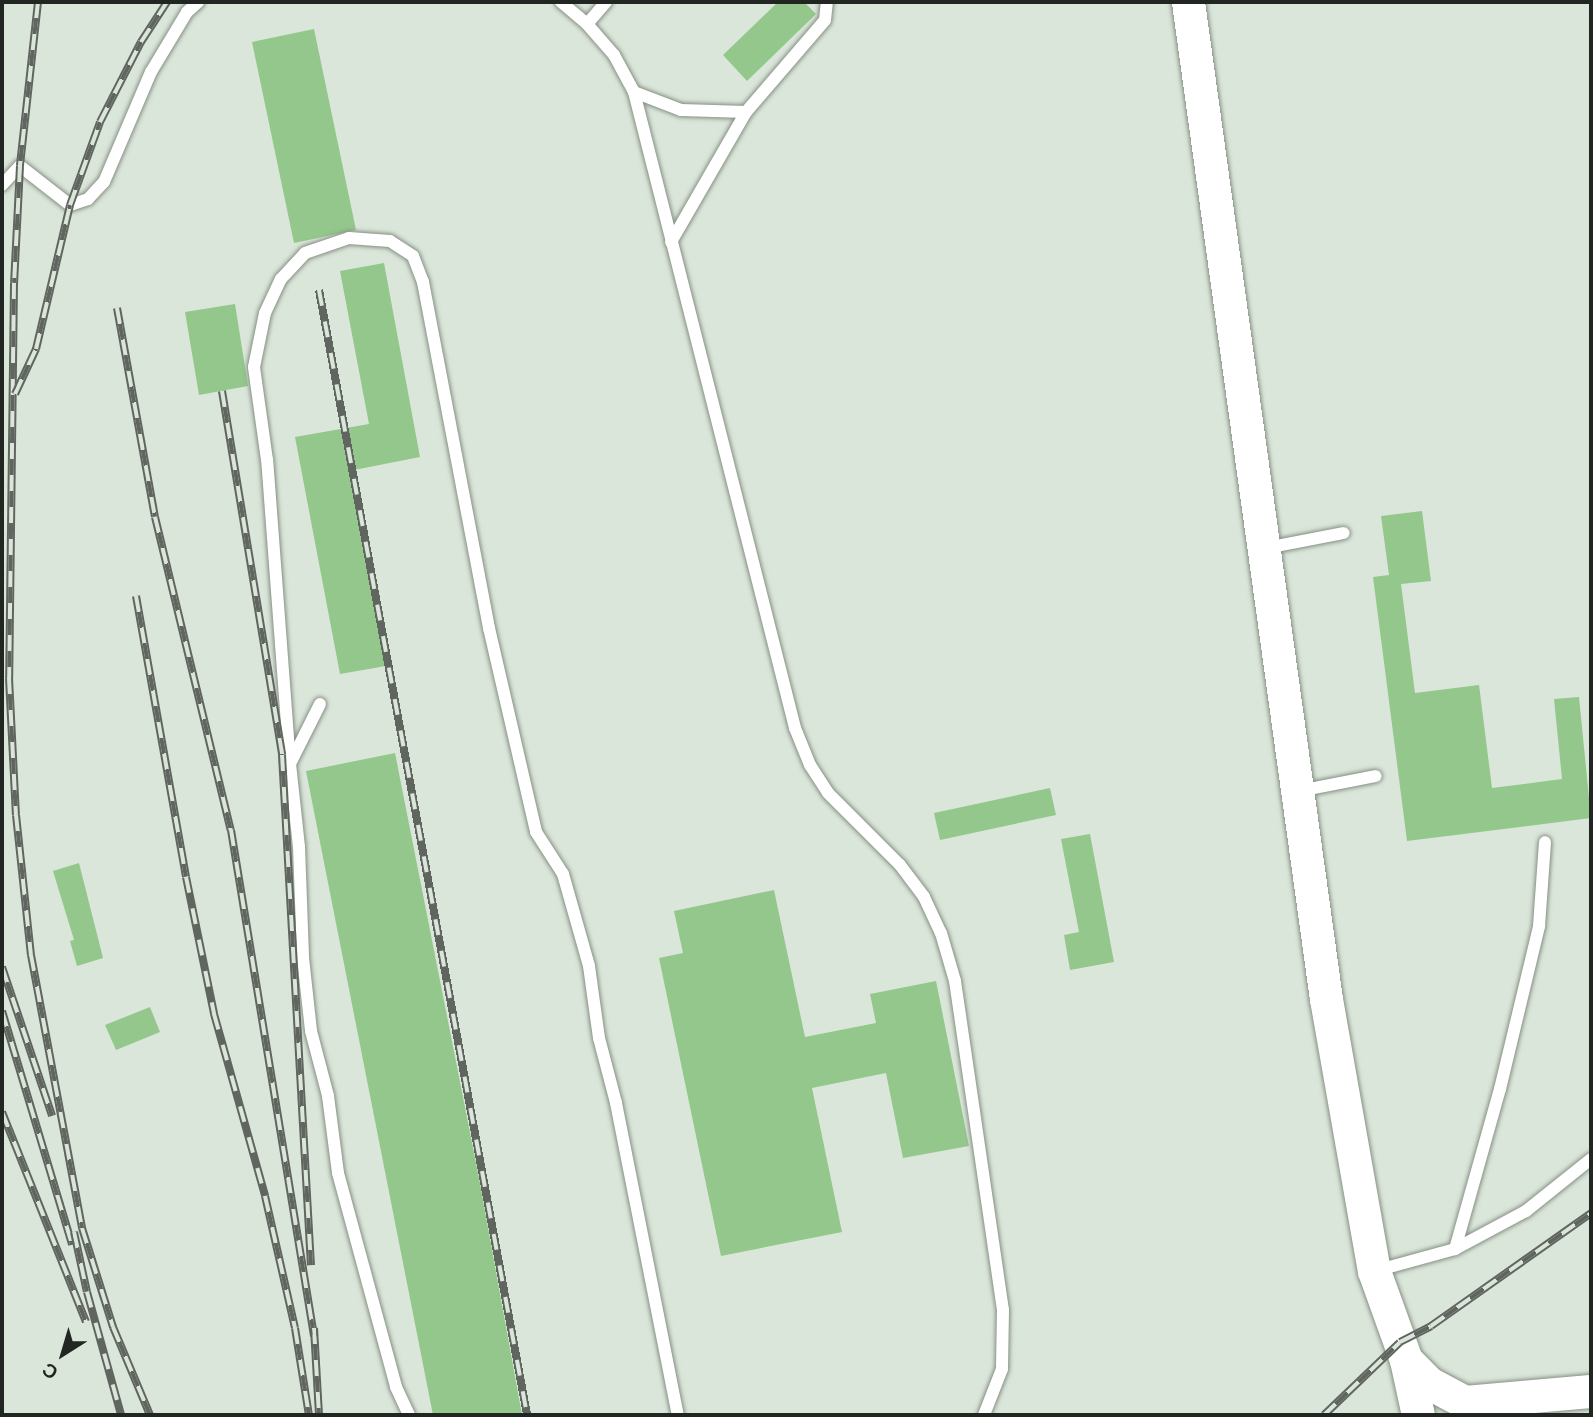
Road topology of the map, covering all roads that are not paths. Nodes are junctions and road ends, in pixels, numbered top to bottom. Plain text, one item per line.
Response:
1 (198, 2) edge
2 (561, 2) edge
3 (606, 2) edge
4 (827, 2) edge
5 (1188, 2) edge
6 (586, 24) junction
7 (634, 92) junction
8 (746, 112) junction
9 (2, 185) edge
10 (671, 242) junction
11 (1344, 533) dead end
12 (1266, 548) junction
13 (320, 704) dead end
14 (290, 764) junction
15 (1376, 776) dead end
16 (1298, 791) junction
17 (1545, 842) dead end
18 (1591, 1159) edge
19 (1455, 1249) junction
20 (1374, 1271) junction
21 (1406, 1360) junction
22 (1591, 1391) edge
23 (409, 1415) edge
24 (678, 1415) edge
25 (984, 1415) edge
26 (1418, 1415) edge

1 - 9 lane
2 - 6 lane
3 - 6 lane
4 - 8 lane
5 - 12 main road
6 - 7 lane
7 - 8 lane
7 - 10 lane
8 - 10 lane
10 - 25 lane
11 - 12 lane
12 - 16 main road
13 - 14 lane
14 - 23 lane
14 - 24 lane
15 - 16 lane
16 - 20 main road
17 - 19 lane
18 - 19 lane
19 - 20 lane
20 - 21 main road
21 - 22 main road
21 - 26 main road

